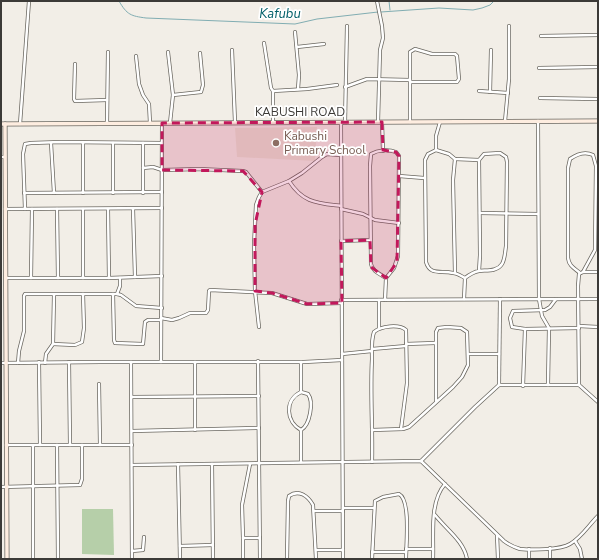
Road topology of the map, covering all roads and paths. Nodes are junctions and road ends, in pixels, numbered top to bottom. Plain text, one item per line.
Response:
1 (29, 1) edge
2 (377, 3) edge
3 (347, 26) dead end
4 (509, 26) dead end
5 (296, 32) dead end
6 (598, 35) edge
7 (541, 36) dead end
8 (264, 43) dead end
9 (324, 44) dead end
10 (297, 47) junction
11 (232, 50) dead end
12 (491, 50) dead end
13 (108, 52) dead end
14 (168, 52) dead end
15 (200, 53) dead end
16 (136, 56) dead end
17 (75, 64) dead end
18 (598, 67) edge
19 (540, 68) dead end
20 (378, 79) junction
21 (410, 81) junction
22 (337, 85) dead end
23 (345, 87) junction
24 (298, 89) junction
25 (273, 91) junction
26 (478, 91) dead end
27 (490, 92) junction
28 (508, 93) junction
29 (173, 95) junction
30 (540, 98) dead end
31 (598, 98) edge
32 (107, 100) junction
33 (506, 121) junction
34 (538, 121) junction
35 (598, 121) edge
36 (235, 122) junction
37 (273, 122) junction
38 (343, 122) junction
39 (380, 122) junction
40 (410, 122) junction
41 (440, 122) junction
42 (107, 123) junction
43 (150, 123) junction
44 (162, 123) junction
45 (170, 123) junction
46 (3, 124) edge
47 (20, 124) junction
48 (51, 143) junction
49 (83, 143) junction
50 (113, 143) junction
51 (143, 143) junction
52 (162, 143) junction
53 (436, 150) junction
54 (383, 151) junction
55 (340, 155) junction
56 (3, 157) edge
57 (455, 159) junction
58 (479, 160) junction
59 (143, 168) junction
60 (162, 170) junction
61 (399, 176) junction
62 (424, 178) junction
63 (289, 181) junction
64 (162, 192) junction
65 (262, 192) junction
66 (54, 193) junction
67 (83, 193) junction
68 (113, 193) junction
69 (143, 193) junction
70 (24, 194) junction
71 (341, 207) junction
72 (162, 208) junction
73 (5, 209) junction
74 (24, 209) junction
75 (32, 209) junction
76 (57, 209) junction
77 (83, 209) junction
78 (108, 209) junction
79 (134, 209) junction
80 (507, 212) junction
81 (480, 213) junction
82 (538, 214) junction
83 (370, 218) junction
84 (399, 223) junction
85 (370, 240) junction
86 (341, 241) junction
87 (479, 271) junction
88 (581, 272) junction
89 (598, 272) edge
90 (454, 273) junction
91 (162, 276) junction
92 (135, 277) junction
93 (6, 278) junction
94 (31, 278) junction
95 (58, 278) junction
96 (83, 278) junction
97 (109, 278) junction
98 (120, 278) junction
99 (386, 278) junction
100 (465, 278) junction
101 (255, 291) junction
102 (83, 294) junction
103 (113, 294) junction
104 (116, 294) junction
105 (54, 295) junction
106 (500, 299) junction
107 (539, 299) junction
108 (556, 299) junction
109 (578, 299) junction
110 (598, 299) edge
111 (380, 300) junction
112 (385, 300) junction
113 (464, 300) junction
114 (341, 302) junction
115 (162, 308) junction
116 (540, 310) junction
117 (161, 319) junction
118 (260, 327) dead end
119 (578, 327) junction
120 (598, 327) edge
121 (379, 328) junction
122 (549, 328) junction
123 (525, 329) junction
124 (435, 343) junction
125 (53, 344) junction
126 (406, 345) junction
127 (372, 350) junction
128 (342, 354) junction
129 (469, 354) junction
130 (499, 354) junction
131 (342, 360) junction
132 (258, 361) junction
133 (39, 362) junction
134 (45, 362) junction
135 (69, 362) junction
136 (131, 362) junction
137 (161, 362) junction
138 (195, 362) junction
139 (301, 362) junction
140 (1, 363) edge
141 (6, 363) junction
142 (18, 363) junction
143 (99, 384) dead end
144 (499, 385) junction
145 (548, 385) junction
146 (578, 385) junction
147 (523, 386) junction
148 (301, 392) junction
149 (259, 396) junction
150 (132, 397) junction
151 (196, 397) junction
152 (436, 401) junction
153 (598, 402) edge
154 (259, 428) junction
155 (402, 429) junction
156 (132, 430) junction
157 (195, 430) junction
158 (301, 430) junction
159 (372, 430) junction
160 (6, 445) junction
161 (33, 445) junction
162 (40, 445) junction
163 (57, 445) junction
164 (70, 445) junction
165 (82, 445) junction
166 (100, 445) junction
167 (132, 445) junction
168 (421, 461) junction
169 (301, 462) junction
170 (342, 462) junction
171 (372, 462) junction
172 (178, 464) junction
173 (212, 464) junction
174 (250, 464) junction
175 (260, 464) junction
176 (132, 465) junction
177 (445, 484) junction
178 (1, 487) edge
179 (7, 487) junction
180 (33, 487) junction
181 (57, 487) junction
182 (374, 508) junction
183 (343, 510) junction
184 (314, 511) junction
185 (434, 515) junction
186 (598, 516) edge
187 (498, 534) junction
188 (144, 537) dead end
189 (243, 538) junction
190 (260, 538) junction
191 (575, 541) junction
192 (213, 545) junction
193 (180, 546) junction
194 (550, 548) junction
195 (434, 549) junction
196 (529, 549) junction
197 (316, 550) junction
198 (343, 550) junction
199 (406, 550) junction
200 (132, 551) junction
201 (372, 552) junction
202 (7, 559) edge
203 (33, 559) edge
204 (58, 559) edge
205 (132, 559) edge
206 (180, 559) edge
207 (213, 559) edge
208 (243, 559) edge
209 (260, 559) edge
210 (287, 559) edge
211 (316, 559) edge
212 (343, 559) edge
213 (372, 559) edge
214 (406, 559) edge
215 (433, 559) edge
216 (467, 559) edge
217 (498, 559) edge
218 (529, 559) edge
219 (550, 559) edge
220 (582, 559) edge

1 - 47 street
2 - 20 street
3 - 23 street
4 - 28 street
5 - 10 street
6 - 7 street
8 - 25 street
9 - 10 street
10 - 24 street
11 - 36 street
12 - 27 street
13 - 32 street
14 - 29 street
15 - 29 street
16 - 43 street
17 - 32 street
18 - 19 street
20 - 21 street
20 - 23 street
20 - 39 street
21 - 21 street
21 - 40 street
22 - 24 street
23 - 38 street
24 - 25 street
25 - 37 street
26 - 27 street
27 - 28 street
28 - 33 street
29 - 45 street
30 - 31 street
32 - 42 street
33 - 34 main road, KABUSHI ROAD
33 - 41 main road, KABUSHI ROAD
34 - 35 main road, KABUSHI ROAD
34 - 82 street
36 - 37 main road, KABUSHI ROAD
36 - 45 main road, KABUSHI ROAD
37 - 38 main road, KABUSHI ROAD
38 - 39 main road, KABUSHI ROAD
38 - 55 street
39 - 40 main road, KABUSHI ROAD
39 - 54 street
40 - 41 main road, KABUSHI ROAD
41 - 53 street
42 - 43 main road, KABUSHI ROAD
42 - 47 main road, KABUSHI ROAD
43 - 44 main road, KABUSHI ROAD
44 - 45 main road, KABUSHI ROAD
44 - 52 street
46 - 47 main road, KABUSHI ROAD
46 - 56 main road
48 - 49 street
48 - 66 street
48 - 70 street
49 - 50 street
49 - 67 street
50 - 51 street
50 - 68 street
51 - 52 street
51 - 59 street
52 - 60 street
53 - 57 street
53 - 62 street
54 - 61 street
54 - 83 street
55 - 63 street
55 - 71 street
56 - 73 main road
57 - 58 street
57 - 90 street
58 - 80 street
58 - 81 street
59 - 60 street
59 - 69 street
60 - 64 street
60 - 65 street
61 - 62 street
61 - 84 street
62 - 90 street
63 - 65 street
63 - 71 street
64 - 69 street
64 - 72 street
65 - 101 street
66 - 67 street
66 - 70 street
67 - 68 street
68 - 69 street
70 - 74 street
71 - 83 street
71 - 86 street
72 - 79 street
72 - 91 street
73 - 74 street
73 - 93 main road
74 - 75 street
75 - 76 street
75 - 94 street
76 - 77 street
76 - 95 street
77 - 78 street
77 - 96 street
78 - 79 street
78 - 97 street
79 - 92 street
80 - 81 street
80 - 82 street
80 - 87 street
81 - 87 street
82 - 107 street
83 - 84 street
83 - 85 street
84 - 99 street
85 - 86 street
85 - 99 street
86 - 114 street
87 - 100 street
88 - 88 street
88 - 89 street
88 - 109 street
90 - 100 street
91 - 92 street
91 - 115 street
92 - 98 street
93 - 94 street
93 - 141 main road
94 - 95 street
95 - 96 street
96 - 97 street
97 - 98 street
98 - 104 street
99 - 112 street
100 - 113 street
101 - 114 street
101 - 117 street
101 - 118 street
102 - 103 street
102 - 105 street
102 - 125 street
103 - 104 street
103 - 117 street
104 - 115 street
105 - 125 street
105 - 142 street
106 - 107 street
106 - 113 street
106 - 130 street
107 - 108 street
107 - 116 street
108 - 109 street
108 - 116 street
109 - 110 street
109 - 119 street
111 - 112 street
111 - 114 street
111 - 121 street
112 - 113 street
114 - 128 street
115 - 117 street
116 - 122 street
116 - 123 street
117 - 137 street
119 - 120 street
119 - 122 street
119 - 146 street
121 - 126 street
121 - 127 street
122 - 123 street
122 - 145 street
123 - 147 street
124 - 126 street
124 - 129 street
124 - 152 street
125 - 134 street
126 - 127 street
126 - 155 street
127 - 128 street
127 - 159 street
128 - 131 street
129 - 130 street
129 - 152 street
130 - 144 street
131 - 139 street
131 - 170 street
132 - 138 street
132 - 139 street
132 - 149 street
133 - 134 street
133 - 142 street
133 - 162 street
134 - 135 street
135 - 136 street
135 - 164 street
136 - 137 street
136 - 150 street
137 - 138 street
138 - 151 street
139 - 148 street
140 - 141 street
141 - 142 street
141 - 160 main road
143 - 166 street
144 - 147 street
144 - 168 street
145 - 146 street
145 - 147 street
146 - 153 street
148 - 158 street
148 - 158 street
149 - 151 street
149 - 154 street
150 - 151 street
150 - 156 street
151 - 157 street
152 - 155 street
154 - 157 street
154 - 175 street
155 - 159 street
156 - 157 street
156 - 167 street
158 - 169 street
159 - 171 street
160 - 161 street
160 - 179 main road
161 - 162 street
161 - 180 street
162 - 163 street
163 - 164 street
163 - 181 street
164 - 165 street
165 - 166 street
165 - 181 street
166 - 167 street
167 - 176 street
168 - 171 street
168 - 177 street
169 - 170 street
169 - 175 street
170 - 171 street
170 - 183 street
172 - 173 street
172 - 176 street
172 - 193 street
173 - 174 street
173 - 192 street
174 - 175 street
174 - 189 street
175 - 190 street
176 - 200 street
177 - 185 street
177 - 187 street
178 - 179 street
179 - 180 street
179 - 202 main road
180 - 181 street
180 - 203 street
181 - 204 street
182 - 183 street
182 - 199 street
182 - 201 street
183 - 184 street
183 - 198 street
184 - 197 street
184 - 210 street
185 - 195 street
185 - 216 street
186 - 191 street
187 - 196 street
187 - 217 street
188 - 200 street
189 - 190 street
189 - 208 street
190 - 209 street
191 - 194 street
191 - 220 street
192 - 193 street
192 - 207 street
193 - 206 street
194 - 196 street
194 - 219 street
195 - 199 street
195 - 215 street
196 - 218 street
197 - 198 street
197 - 211 street
198 - 212 street
199 - 201 street
199 - 214 street
200 - 205 street
201 - 213 street

